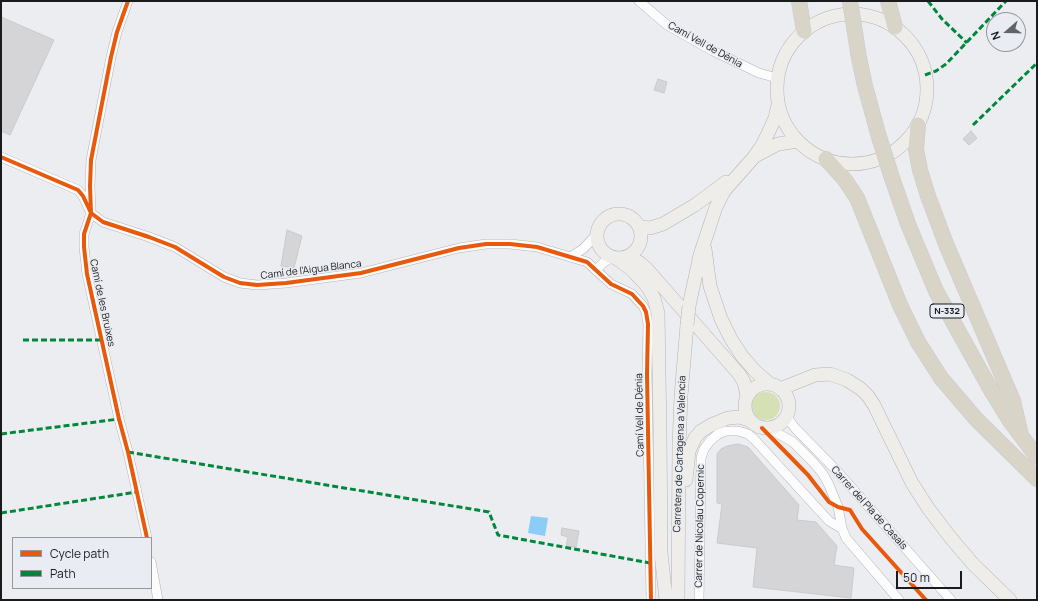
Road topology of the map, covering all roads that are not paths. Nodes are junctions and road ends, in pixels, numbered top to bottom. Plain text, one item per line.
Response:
1 (128, 1) edge
2 (639, 1) edge
3 (799, 1) edge
4 (850, 1) edge
5 (888, 1) edge
6 (895, 27) junction
7 (804, 31) junction
8 (777, 78) junction
9 (778, 104) junction
10 (918, 125) junction
11 (798, 141) junction
12 (1, 157) edge
13 (754, 157) junction
14 (826, 159) junction
15 (742, 170) junction
16 (91, 214) junction
17 (640, 227) junction
18 (597, 234) junction
19 (706, 234) junction
20 (588, 245) junction
21 (624, 255) junction
22 (570, 256) junction
23 (584, 260) junction
24 (596, 270) junction
25 (739, 374) junction
26 (801, 381) junction
27 (770, 386) junction
28 (747, 396) junction
29 (788, 402) junction
30 (786, 416) junction
31 (749, 420) junction
32 (768, 428) junction
33 (718, 434) joint
34 (1021, 435) junction
35 (1037, 457) edge
36 (1037, 479) edge
37 (842, 528) junction
38 (147, 537) edge
39 (152, 567) edge
40 (158, 600) edge
41 (651, 600) edge
42 (666, 600) edge
43 (678, 600) edge
44 (685, 600) edge
45 (699, 600) edge
46 (900, 600) edge
47 (951, 600) edge
48 (1010, 600) edge

1 - 16 street, Camí de les Bruixes
2 - 8 street, Camí Vell de Dénia
3 - 7 highway
4 - 34 highway, N-332, bridge
5 - 6 highway
6 - 7 main road
6 - 10 main road
7 - 8 main road
8 - 9 main road
9 - 11 main road
9 - 13 main road, Carretera de Cartagena a Valencia
10 - 14 main road
10 - 34 highway
11 - 13 main road, Carretera de Cartagena a Valencia
11 - 14 main road
12 - 16 street
13 - 15 main road, Carretera de Cartagena a Valencia
14 - 36 highway
15 - 17 main road
15 - 19 main road, Carretera de Cartagena a Valencia
16 - 22 street, Camí de l’Aigua Blanca
16 - 38 street, Camí de les Bruixes
17 - 18 main road
17 - 21 main road
18 - 20 street
18 - 21 main road
19 - 27 main road
19 - 43 main road, Carretera de Cartagena a Valencia, bridge
20 - 22 street
20 - 23 street
21 - 24 street
21 - 25 main road
21 - 42 main road
22 - 23 street, Camí de l’Aigua Blanca
23 - 24 street, Camí Vell de Dénia
24 - 41 street, Camí Vell de Dénia
25 - 27 main road
25 - 28 main road
26 - 27 main road
26 - 29 main road
26 - 48 main road
27 - 28 main road
27 - 29 main road
28 - 31 main road
29 - 30 main road
30 - 32 main road
30 - 47 street, Carrer del Pla de Casals
31 - 32 main road
31 - 44 main road
32 - 37 street, Carrer del Pla de Casals
33 - 37 street, Carrer del Pla de Casals
33 - 45 street, Carrer de Nicolau Copernic
34 - 35 highway, N-332
37 - 46 street, Carrer del Pla de Casals
39 - 40 street

